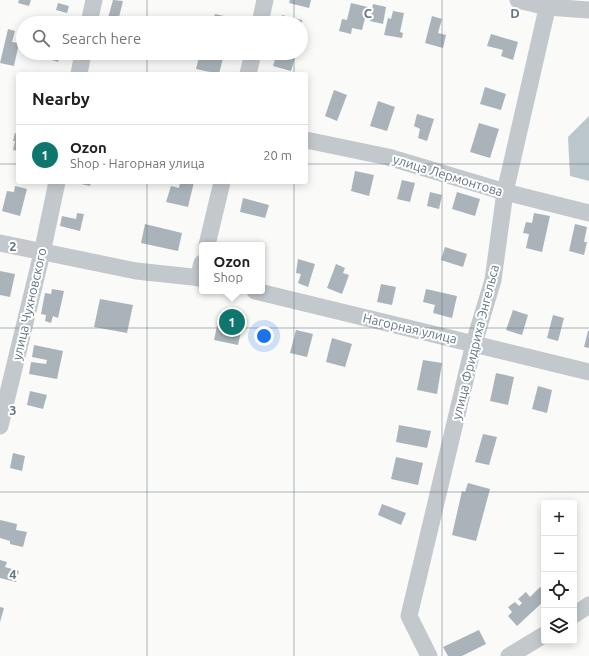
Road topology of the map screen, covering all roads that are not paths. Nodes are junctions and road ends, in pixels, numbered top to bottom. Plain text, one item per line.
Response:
1 (94, 0) edge
2 (266, 0) edge
3 (518, 0) edge
4 (548, 4) edge
5 (589, 10) edge
6 (91, 16) edge
7 (262, 16) edge
8 (82, 60) edge
9 (251, 60) edge
10 (79, 72) edge
11 (248, 72) edge
12 (308, 140) edge
13 (57, 184) edge
14 (222, 184) edge
15 (505, 192) junction
16 (589, 213) edge
17 (208, 242) edge
18 (0, 244) edge
19 (42, 253) junction
20 (199, 273) edge
21 (265, 293) edge
22 (474, 343) junction
23 (589, 372) edge
24 (0, 424) edge
25 (589, 605) edge
26 (577, 613) edge
27 (541, 637) edge
28 (429, 656) edge
29 (509, 656) edge

1 - 6 street
2 - 7 street
3 - 4 street
4 - 5 street
4 - 15 street, улица Фридриха Энгельса
8 - 10 street
9 - 11 street
12 - 15 street, улица Лермонтова
13 - 19 street, улица Чухновского
14 - 17 street
15 - 16 street, улица Лермонтова
15 - 22 street, улица Фридриха Энгельса
18 - 19 street
19 - 20 street
19 - 24 street, улица Чухновского
21 - 22 street, Нагорная улица
22 - 23 street, Нагорная улица
22 - 28 street, улица Фридриха Энгельса
25 - 26 street
27 - 29 street

